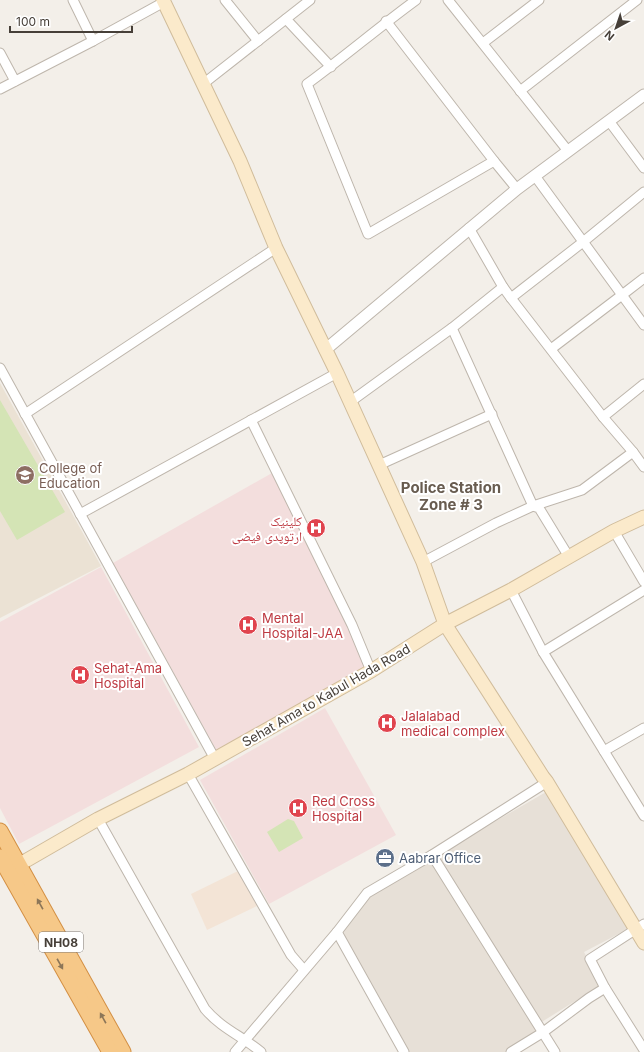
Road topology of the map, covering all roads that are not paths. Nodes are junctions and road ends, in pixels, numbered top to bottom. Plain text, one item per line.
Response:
1 (73, 0) edge
2 (225, 0) edge
3 (310, 0) edge
4 (416, 0) edge
5 (448, 0) edge
6 (538, 0) edge
7 (637, 0) edge
8 (164, 1) edge
9 (286, 19) junction
10 (386, 21) junction
11 (93, 41) junction
12 (258, 41) junction
13 (483, 43) junction
14 (0, 53) edge
15 (331, 67) junction
16 (15, 81) junction
17 (203, 84) junction
18 (0, 89) edge
19 (520, 91) junction
20 (644, 95) edge
21 (609, 121) junction
22 (568, 151) junction
23 (494, 161) junction
24 (644, 168) edge
25 (535, 176) junction
26 (517, 189) junction
27 (644, 192) edge
28 (469, 228) junction
29 (583, 242) junction
30 (276, 248) junction
31 (644, 278) edge
32 (503, 287) junction
33 (622, 296) junction
34 (511, 298) junction
35 (644, 325) edge
36 (452, 328) junction
37 (551, 349) junction
38 (325, 350) junction
39 (0, 368) edge
40 (337, 373) junction
41 (644, 384) edge
42 (350, 402) junction
43 (25, 414) junction
44 (492, 414) junction
45 (603, 417) junction
46 (251, 420) junction
47 (633, 452) junction
48 (379, 465) junction
49 (644, 467) edge
50 (533, 506) junction
51 (80, 514) junction
52 (644, 518) edge
53 (614, 531) junction
54 (569, 557) junction
55 (423, 562) junction
56 (644, 582) edge
57 (511, 590) junction
58 (644, 590) edge
59 (445, 624) junction
60 (543, 652) junction
61 (371, 671) junction
62 (644, 728) edge
63 (604, 751) junction
64 (215, 759) junction
65 (188, 774) junction
66 (547, 782) junction
67 (644, 816) edge
68 (98, 819) junction
69 (0, 831) edge
70 (432, 855) junction
71 (6, 866) edge
72 (640, 927) edge
73 (337, 932) junction
74 (644, 943) edge
75 (304, 970) junction
76 (605, 988) junction
77 (542, 1033) junction
78 (244, 1041) junction
79 (644, 1050) edge
80 (110, 1052) edge
81 (122, 1052) edge
82 (235, 1052) edge
83 (261, 1052) edge
84 (404, 1052) edge
85 (511, 1052) edge
86 (555, 1052) edge

1 - 11 street
2 - 12 street
3 - 9 street
4 - 10 street
5 - 13 street
6 - 13 street
7 - 19 street
8 - 11 street
8 - 17 main road
9 - 12 street
9 - 15 street
10 - 15 street
10 - 23 street
11 - 16 street
12 - 17 street
13 - 19 street
14 - 16 street
15 - 23 street
16 - 18 street
17 - 30 main road
19 - 22 street
20 - 21 street
21 - 22 street
21 - 24 street
22 - 25 street
23 - 26 street
25 - 26 street
25 - 29 street
26 - 28 street
27 - 29 street
28 - 32 street
28 - 38 street
29 - 33 street
29 - 34 street
30 - 38 main road
30 - 43 street
31 - 33 street
32 - 34 street
32 - 36 street
33 - 35 street
33 - 37 street
34 - 37 street
36 - 42 street
36 - 44 street
37 - 45 street
38 - 40 main road
39 - 43 street
40 - 42 main road
40 - 46 street
41 - 45 street
42 - 48 main road
43 - 51 street
44 - 48 street
44 - 50 street
45 - 47 street
46 - 51 street
46 - 61 street
47 - 49 street
47 - 50 street
48 - 55 main road
50 - 54 street
50 - 55 street
51 - 64 street
52 - 53 main road, Sehat Ama to Kabul Hada Road
53 - 54 main road, Sehat Ama to Kabul Hada Road
53 - 56 street
54 - 57 main road, Sehat Ama to Kabul Hada Road
55 - 59 main road
57 - 59 main road, Sehat Ama to Kabul Hada Road
57 - 60 street
58 - 60 street
59 - 61 main road, Sehat Ama to Kabul Hada Road
59 - 66 main road
60 - 63 street
61 - 64 main road, Sehat Ama to Kabul Hada Road
62 - 63 street
63 - 67 street
64 - 65 main road, Sehat Ama to Kabul Hada Road
65 - 68 main road, Sehat Ama to Kabul Hada Road
65 - 75 street
66 - 70 street
66 - 72 main road
68 - 71 main road, Sehat Ama to Kabul Hada Road
68 - 78 street
69 - 71 highway, NH08
70 - 73 street
70 - 77 street
71 -> 80 highway, NH08
81 -> 71 highway, NH08
72 - 74 main road
72 - 76 street
73 - 75 street
73 - 84 street
75 - 78 street
76 - 77 street
76 - 79 street
77 - 85 street
77 - 86 street
78 - 82 street
78 - 83 street

